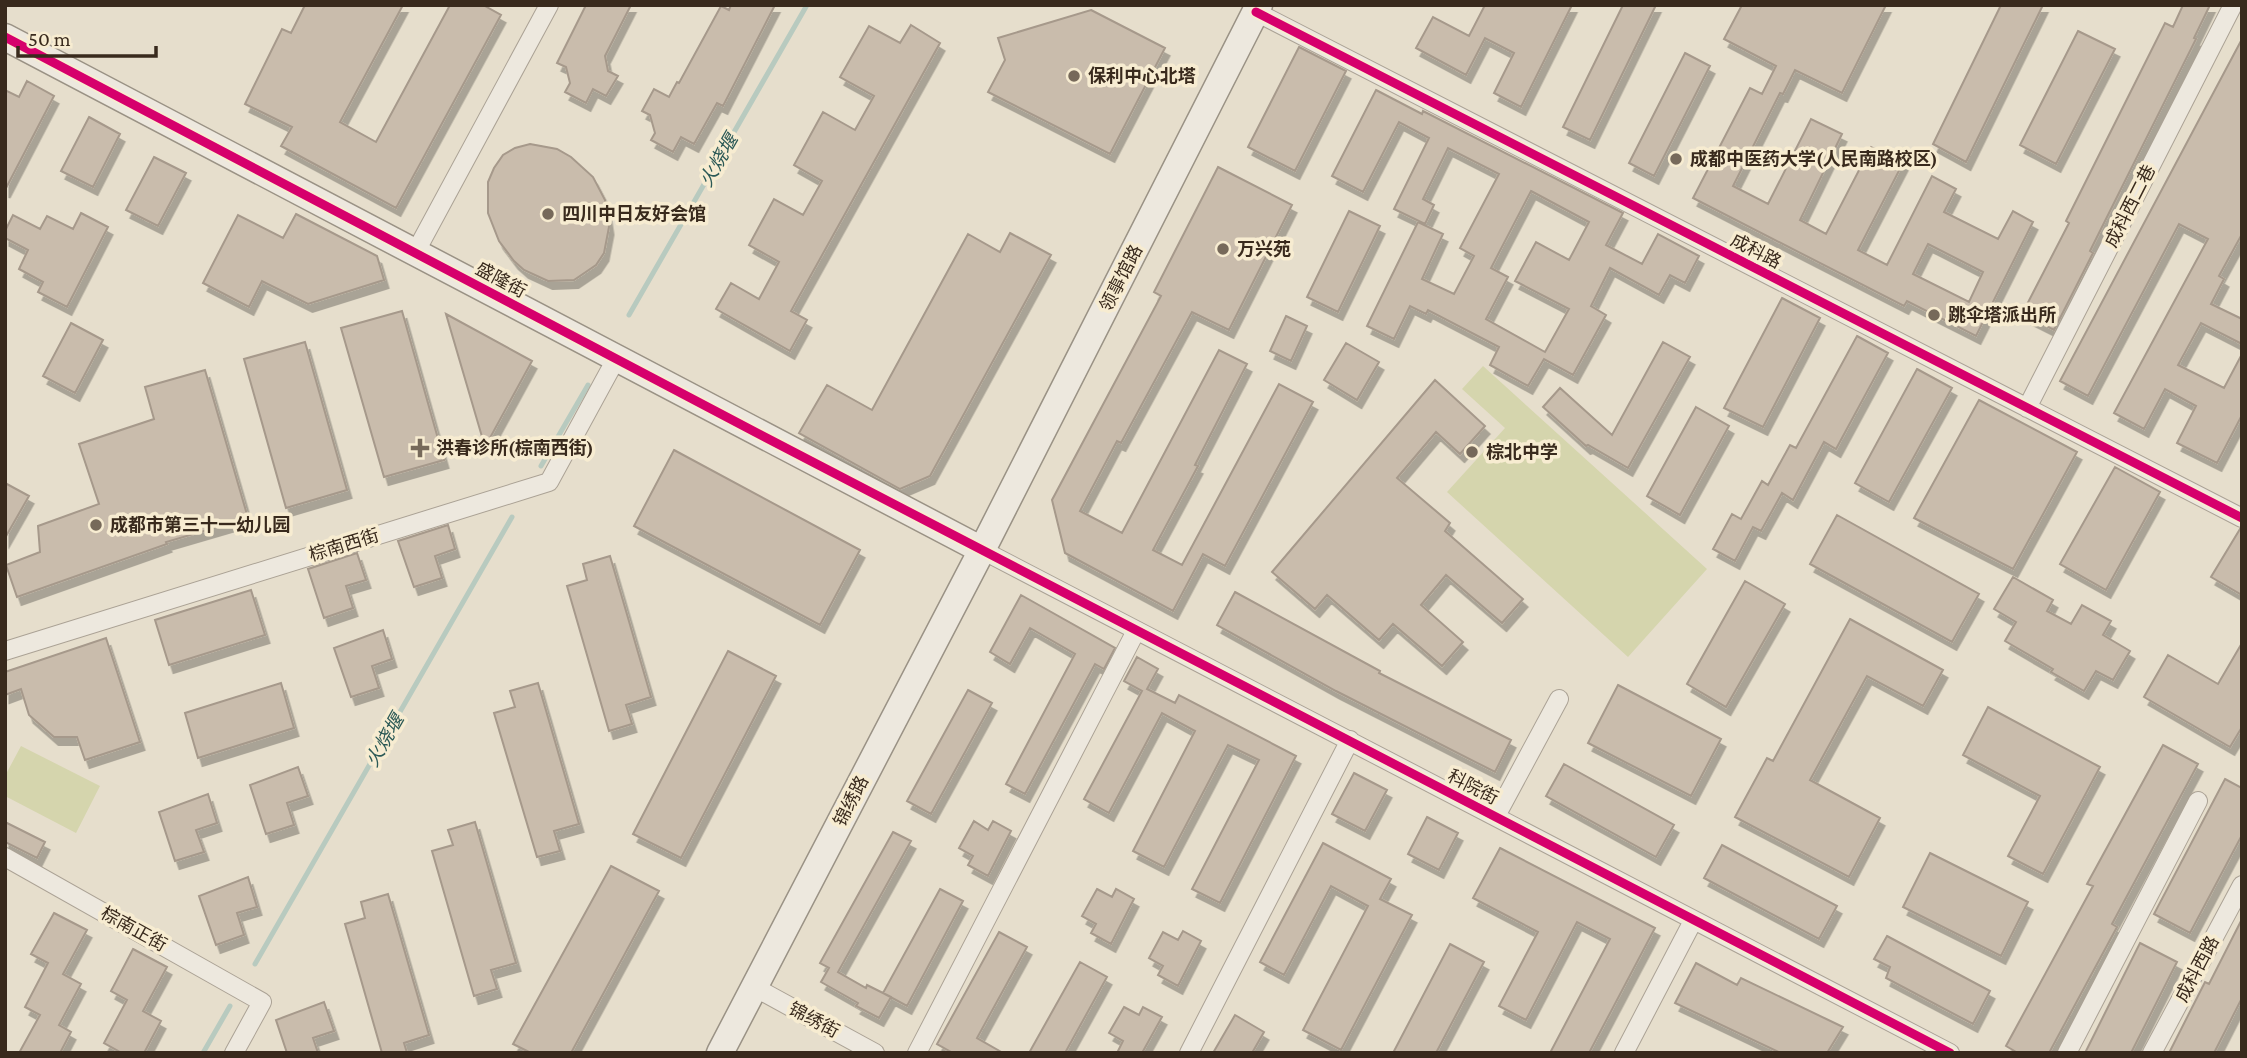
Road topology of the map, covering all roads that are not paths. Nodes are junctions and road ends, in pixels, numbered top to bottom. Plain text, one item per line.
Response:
1 (549, 5) edge
2 (2233, 5) edge
3 (1258, 9) edge
4 (5, 37) edge
5 (415, 253) junction
6 (616, 359) junction
7 (2027, 408) junction
8 (2242, 518) edge
9 (982, 550) junction
10 (1136, 631) junction
11 (5, 651) edge
12 (1559, 699) dead end
13 (1350, 740) junction
14 (2198, 801) dead end
15 (1496, 816) junction
16 (5, 857) edge
17 (2242, 885) edge
18 (1693, 921) junction
19 (754, 987) junction
20 (234, 1053) edge
21 (720, 1053) edge
22 (875, 1053) edge
23 (917, 1053) edge
24 (1189, 1053) edge
25 (1624, 1053) edge
26 (1950, 1053) edge
27 (2067, 1053) edge
28 (2152, 1053) edge

1 - 5 street
2 - 7 street, 成科西二巷
3 - 7 street, 成科路
3 - 9 main road, 领事馆路
4 - 5 main road, 盛隆街
5 - 6 main road, 盛隆街
6 - 9 main road, 盛隆街
6 - 11 street, 棕南西街
7 - 8 street, 成科路
9 - 10 street, 科院街
9 - 19 main road, 锦绣路
10 - 13 street, 科院街
10 - 23 street
12 - 15 street
13 - 15 street, 科院街
13 - 24 street
14 - 27 street
15 - 18 street, 科院街
16 - 20 street, 棕南正街
17 - 28 street, 成科西路
18 - 25 street
18 - 26 street, 科院街
19 - 21 main road, 锦绣路
19 - 22 street, 锦绣街

